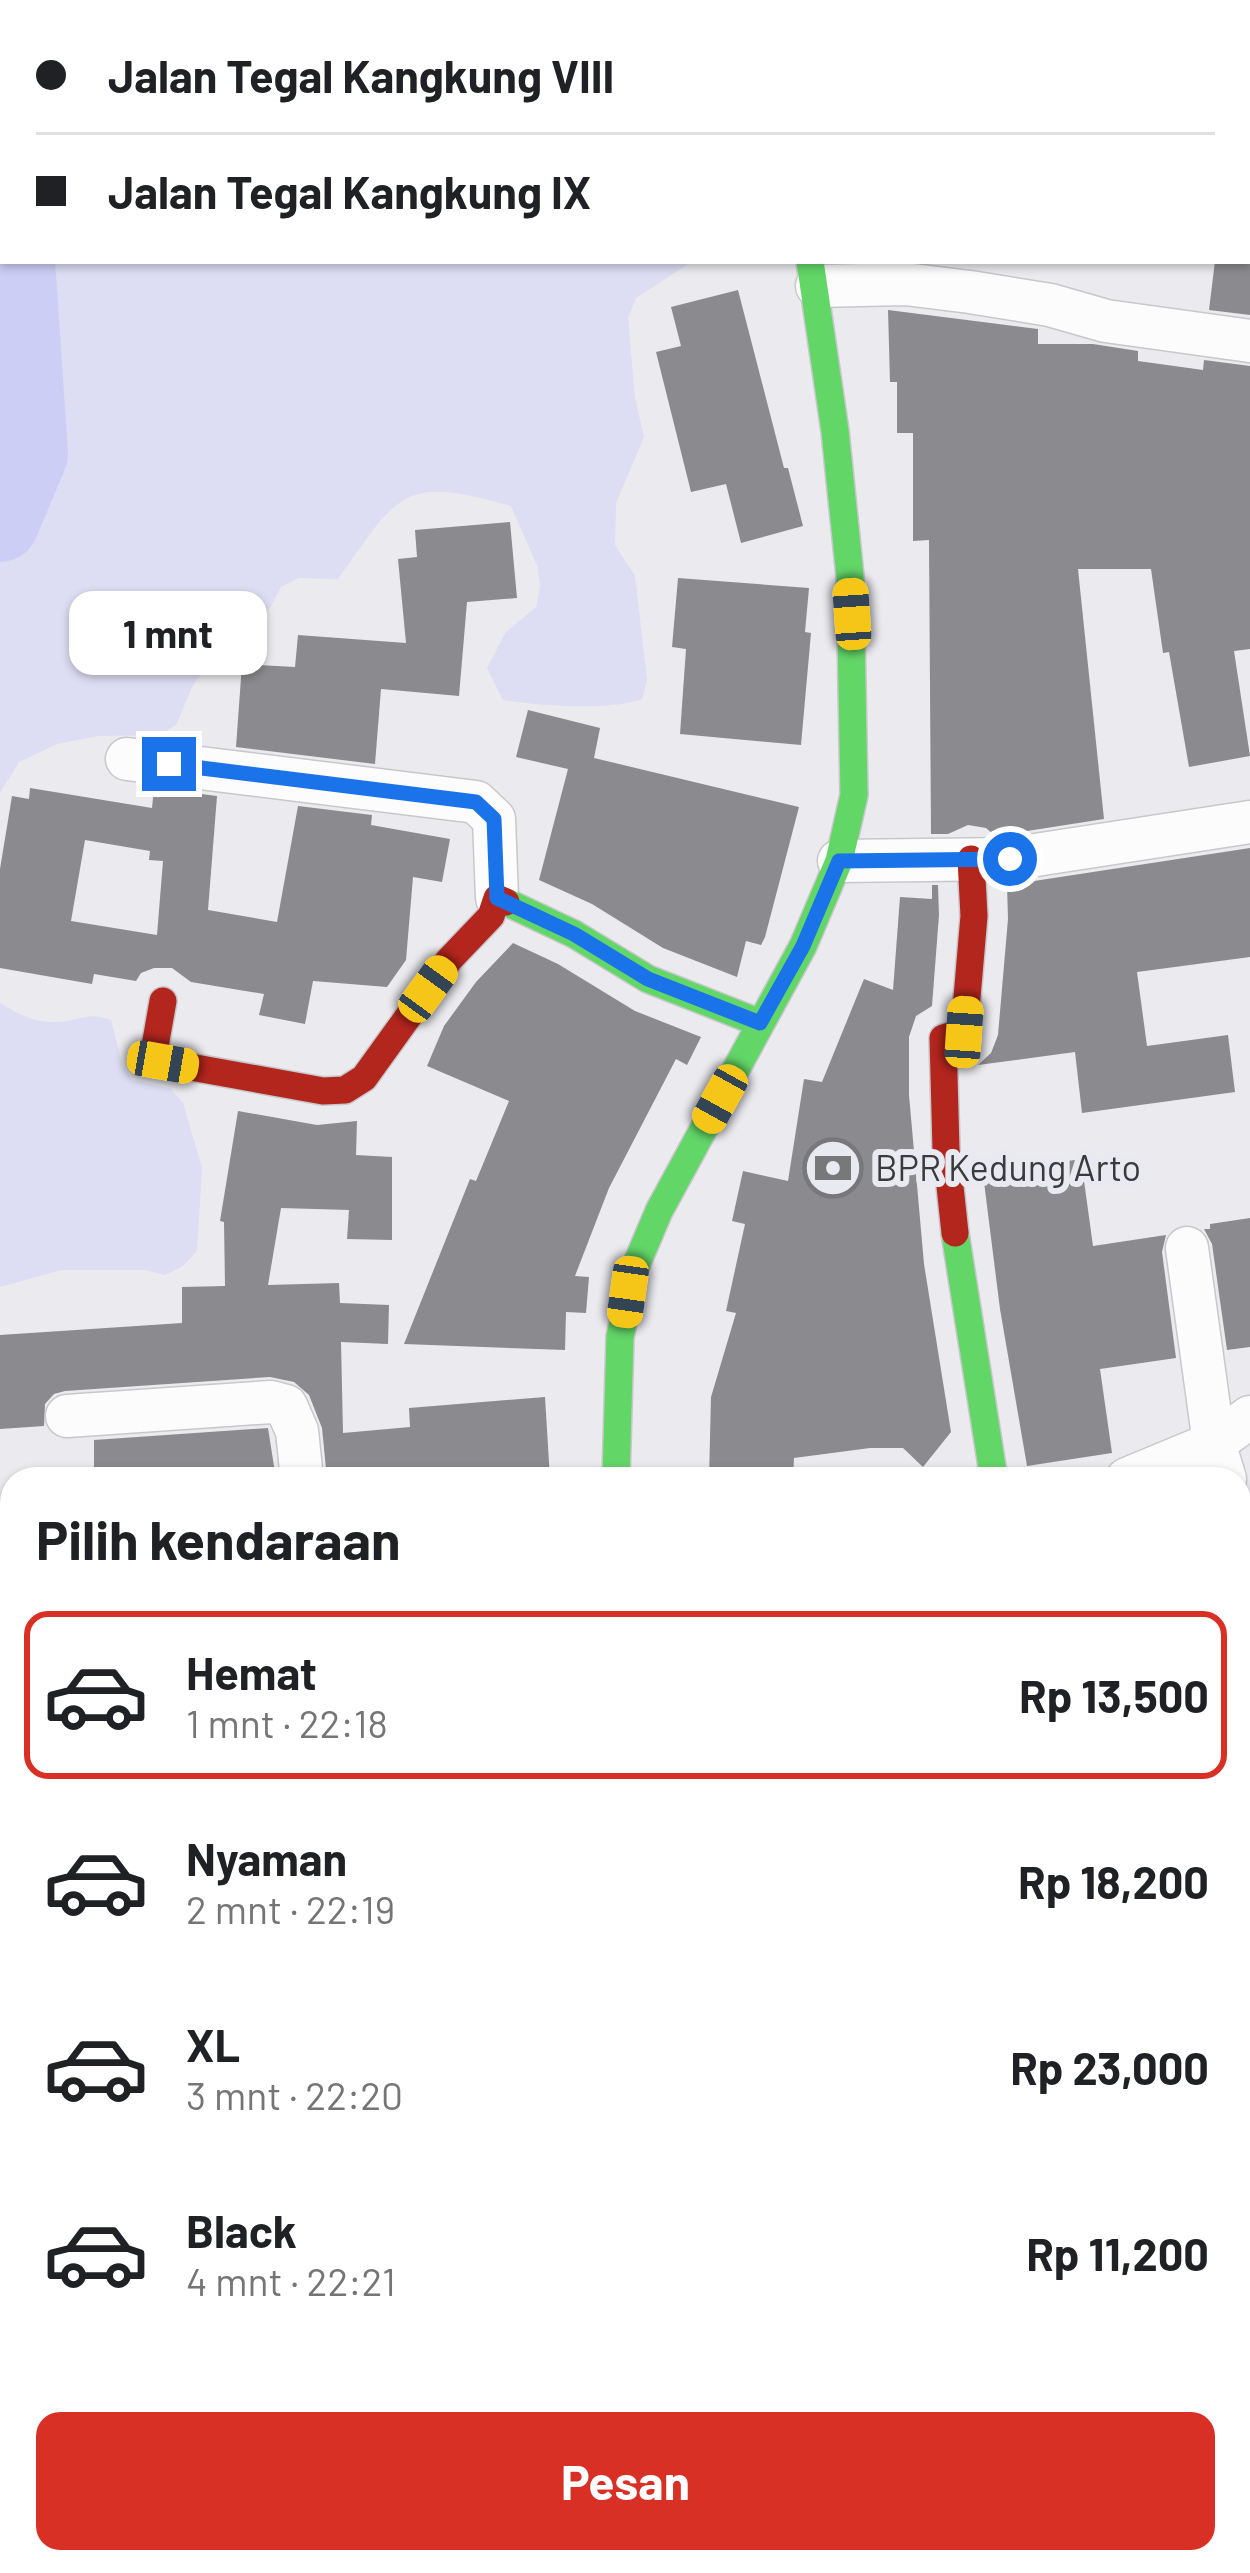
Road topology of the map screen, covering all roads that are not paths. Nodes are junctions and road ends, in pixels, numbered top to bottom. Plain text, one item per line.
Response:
1 (813, 274) edge
2 (1250, 341) edge
3 (127, 759) dead end
4 (1250, 822) edge
5 (971, 859) junction
6 (839, 861) junction
7 (497, 898) junction
8 (163, 1001) dead end
9 (760, 1023) junction
10 (1187, 1247) dead end
11 (67, 1416) dead end
12 (1250, 1417) edge
13 (1219, 1461) edge
14 (301, 1467) edge
15 (616, 1467) edge
16 (992, 1467) edge
17 (1188, 1467) edge

1 - 2 street
1 - 6 street
3 - 7 street
4 - 5 street
5 - 6 street
5 - 16 street
6 - 9 street
7 - 8 street
7 - 9 street
9 - 15 street
10 - 13 street
11 - 14 street
12 - 13 street
13 - 17 street

